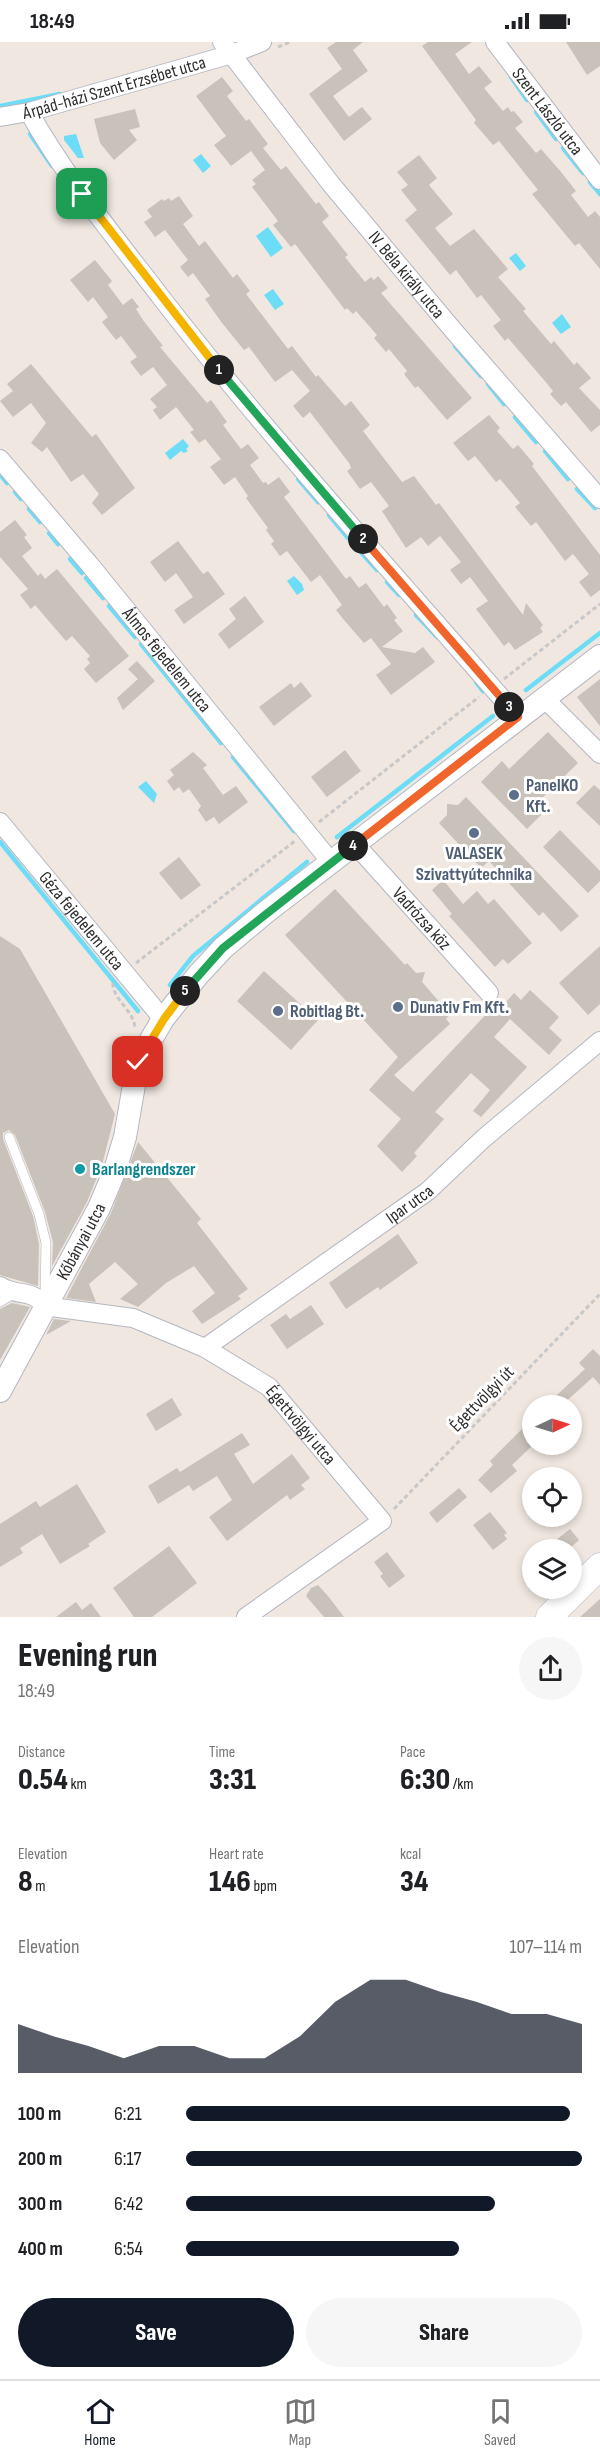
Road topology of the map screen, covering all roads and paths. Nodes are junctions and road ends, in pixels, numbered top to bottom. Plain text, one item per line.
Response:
1 (262, 42) edge
2 (495, 42) edge
3 (227, 48) edge
4 (29, 112) junction
5 (0, 117) edge
6 (600, 180) edge
7 (0, 459) edge
8 (600, 499) edge
9 (600, 656) edge
10 (545, 699) junction
11 (518, 717) junction
12 (600, 754) edge
13 (0, 822) edge
14 (355, 844) junction
15 (331, 861) junction
16 (489, 993) dead end
17 (164, 1019) junction
18 (600, 1041) edge
19 (9, 1137) dead end
20 (5, 1294) edge
21 (600, 1294) edge
22 (44, 1306) junction
23 (205, 1348) junction
24 (0, 1391) edge
25 (382, 1521) junction
26 (600, 1566) edge
27 (246, 1617) edge
28 (549, 1617) edge

1 - 3 street, Árpád-házi Szent Erzsébet utca
2 - 6 street, Szent László utca
3 - 4 street, Árpád-házi Szent Erzsébet utca
3 - 8 street, IV. Béla király utca
4 - 5 street, Árpád-házi Szent Erzsébet utca
4 - 11 street
7 - 15 street, Álmos fejedelem utca
9 - 10 street, Kőbányai utca
10 - 11 street, Kőbányai utca
10 - 12 street
11 - 14 street, Kőbányai utca
13 - 17 street, Géza fejedelem utca
14 - 15 street, Kőbányai utca
14 - 16 street, Vadrózsa köz
15 - 17 street, Kőbányai utca
17 - 22 street, Kőbányai utca
18 - 23 street, Ipar utca
19 - 22 lane
20 - 22 street, Égettvölgyi utca
21 - 25 path, Égettvölgyi út
22 - 23 street, Égettvölgyi utca
22 - 24 street, Kőbányai utca
23 - 25 street, Égettvölgyi utca
25 - 27 street
26 - 28 main road

